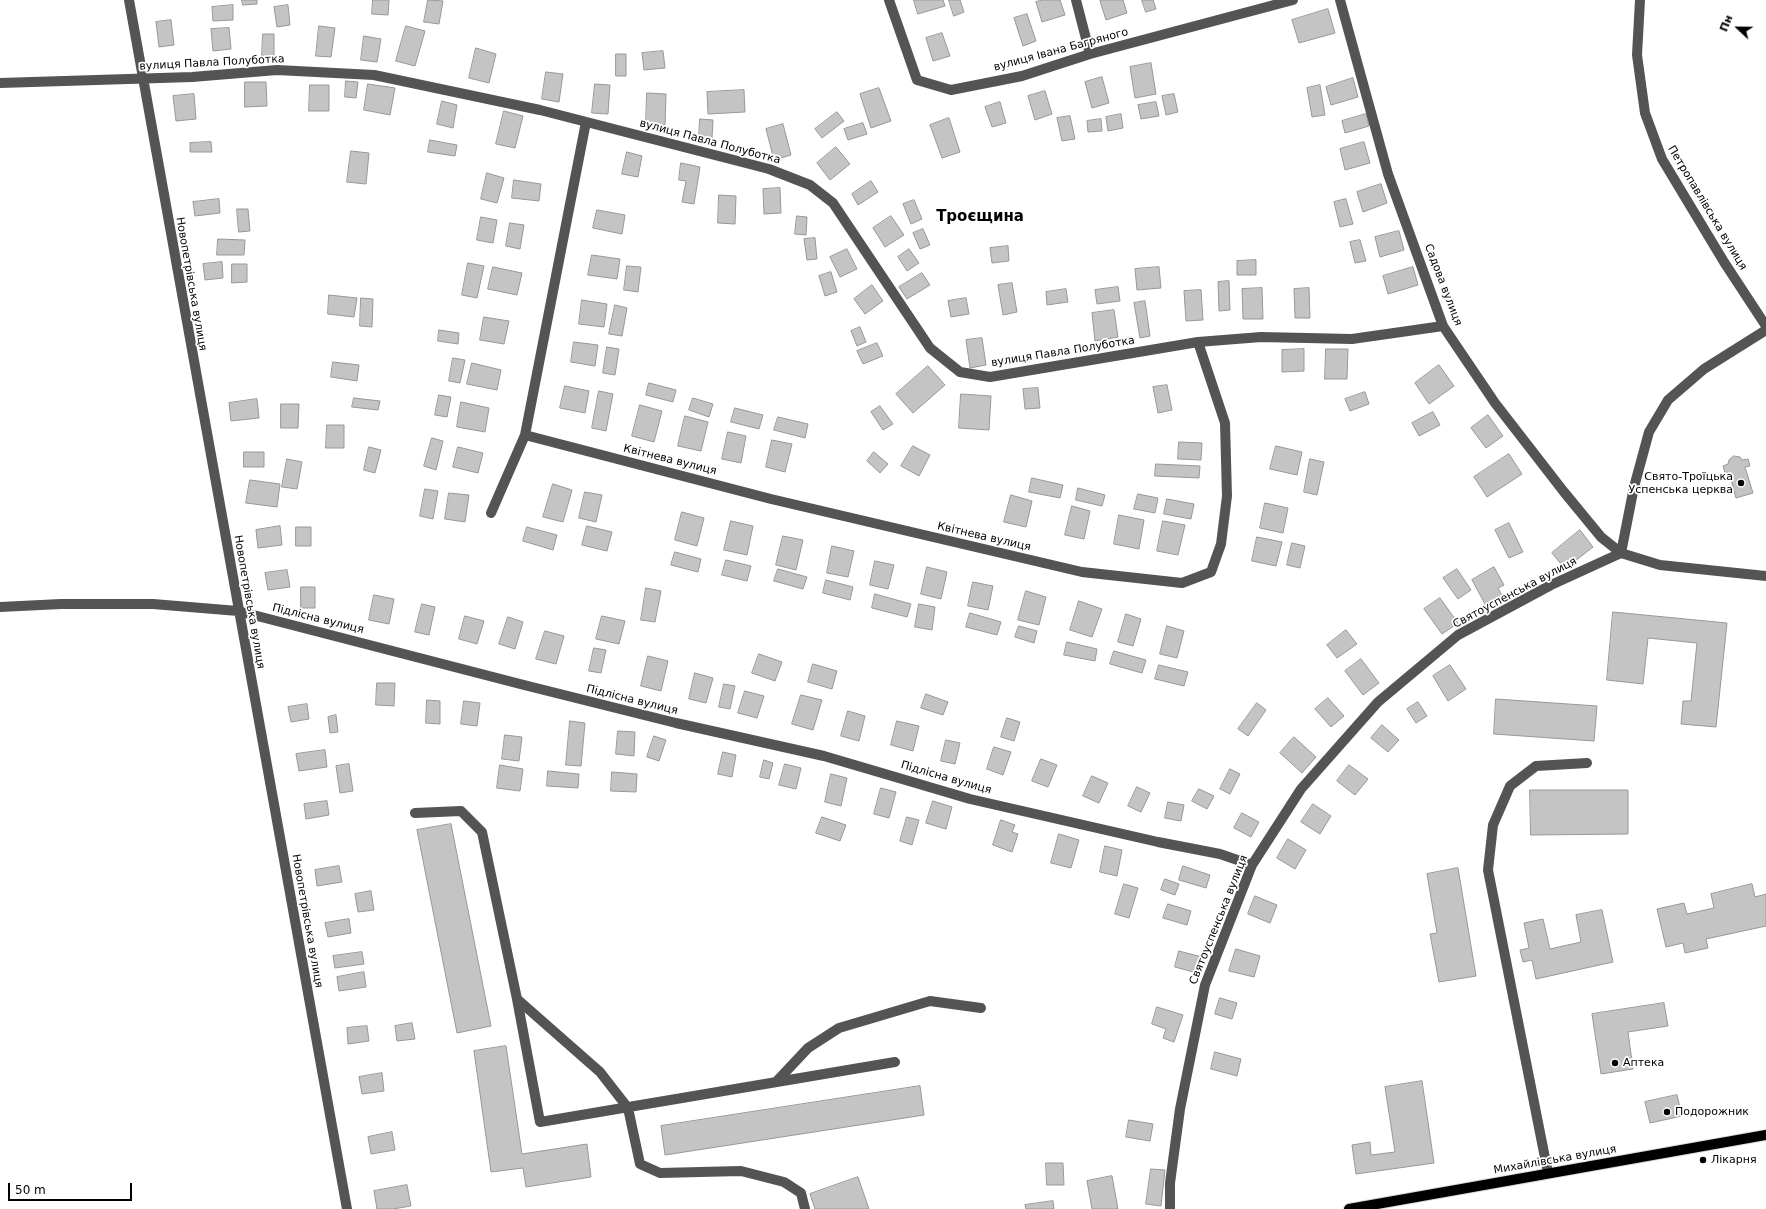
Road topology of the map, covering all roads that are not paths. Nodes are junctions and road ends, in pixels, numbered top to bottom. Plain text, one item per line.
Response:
1 (129, 0) edge
2 (888, 0) edge
3 (1076, 0) edge
4 (1293, 0) edge
5 (1340, 0) edge
6 (1640, 0) edge
7 (1090, 54) junction
8 (142, 79) junction
9 (0, 83) edge
10 (586, 122) junction
11 (1443, 326) junction
12 (1766, 326) edge
13 (1766, 330) edge
14 (1198, 342) junction
15 (525, 435) junction
16 (491, 513) dead end
17 (1621, 553) junction
18 (1766, 576) edge
19 (0, 606) edge
20 (238, 611) junction
21 (1588, 763) dead end
22 (415, 813) dead end
23 (1252, 865) junction
24 (517, 999) junction
25 (981, 1008) dead end
26 (894, 1062) dead end
27 (776, 1082) junction
28 (628, 1108) junction
29 (1766, 1135) edge
30 (1548, 1173) junction
31 (347, 1209) edge
32 (805, 1209) edge
33 (1170, 1209) edge
34 (1349, 1209) edge

1 - 8 street, Новопетрівська вулиця
2 - 7 street, вулиця Івана Багряного
3 - 7 street
4 - 7 street, вулиця Івана Багряного
5 - 11 street, Садова вулиця
6 - 12 street, Петропавлівська вулиця
8 - 9 street, вулиця Павла Полуботка
8 - 10 street, вулиця Павла Полуботка
8 - 20 street, Новопетрівська вулиця
10 - 14 street, вулиця Павла Полуботка
10 - 15 street
11 - 14 street, вулиця Павла Полуботка
11 - 17 street, Садова вулиця
13 - 17 street
14 - 15 street, Квітнева вулиця
15 - 16 street
17 - 18 street
17 - 23 street, Святоуспенська вулиця
19 - 20 street, Підлісна вулиця
20 - 23 street, Підлісна вулиця
20 - 31 street, Новопетрівська вулиця
21 - 30 street
22 - 24 street
23 - 33 street, Святоуспенська вулиця
24 - 28 street
24 - 28 street
25 - 27 street
26 - 27 street
27 - 28 street
28 - 32 street
29 - 30 main road, Михайлівська вулиця
30 - 34 main road, Михайлівська вулиця

